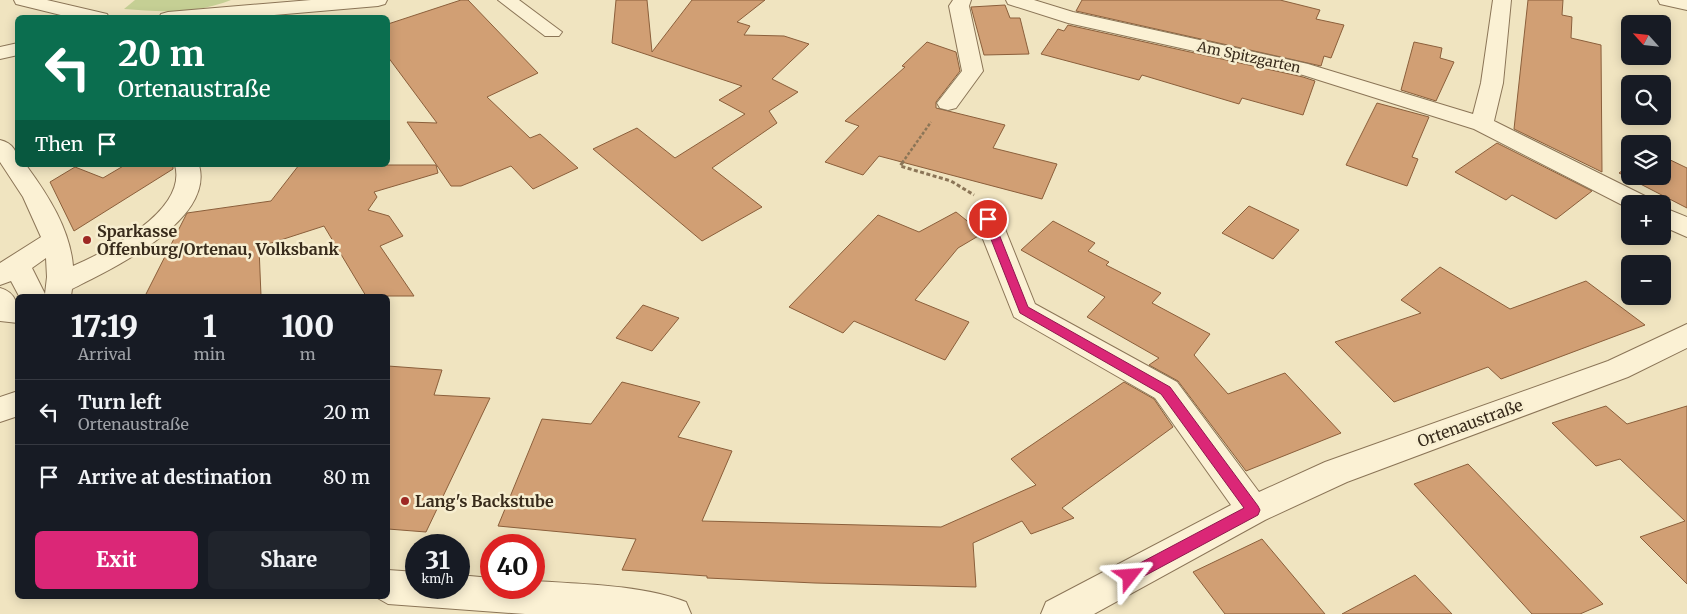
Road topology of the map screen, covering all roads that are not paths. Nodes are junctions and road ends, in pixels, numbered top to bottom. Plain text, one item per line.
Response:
1 (23, 0) edge
2 (378, 0) edge
3 (507, 0) edge
4 (962, 0) edge
5 (1015, 0) edge
6 (1502, 0) edge
7 (1667, 0) edge
8 (1687, 4) edge
9 (87, 15) edge
10 (203, 15) edge
11 (552, 32) dead end
12 (15, 50) edge
13 (0, 53) edge
14 (948, 103) road end
15 (1482, 124) junction
16 (0, 147) edge
17 (187, 167) edge
18 (1622, 195) edge
19 (988, 219) road end
20 (1671, 220) edge
21 (1687, 228) edge
22 (56, 240) junction
23 (8, 271) edge
24 (60, 290) edge
25 (30, 294) edge
26 (0, 298) edge
27 (15, 313) edge
28 (1687, 335) edge
29 (15, 404) edge
30 (0, 410) edge
31 (1253, 510) junction
32 (390, 586) edge
33 (673, 614) edge
34 (1059, 614) edge

1 - 9 street
2 - 10 street
3 - 11 street
4 - 14 street
5 - 15 street, Am Spitzgarten
6 - 15 street
7 - 8 street
12 - 13 street
15 - 18 street, Am Spitzgarten
16 - 22 street
17 - 24 street
19 - 31 street
20 - 21 street
22 - 23 street
22 - 24 street
23 - 25 street
26 - 27 street
28 - 31 street, Ortenaustraße
29 - 30 street
31 - 34 street, Ortenaustraße
32 - 33 street

